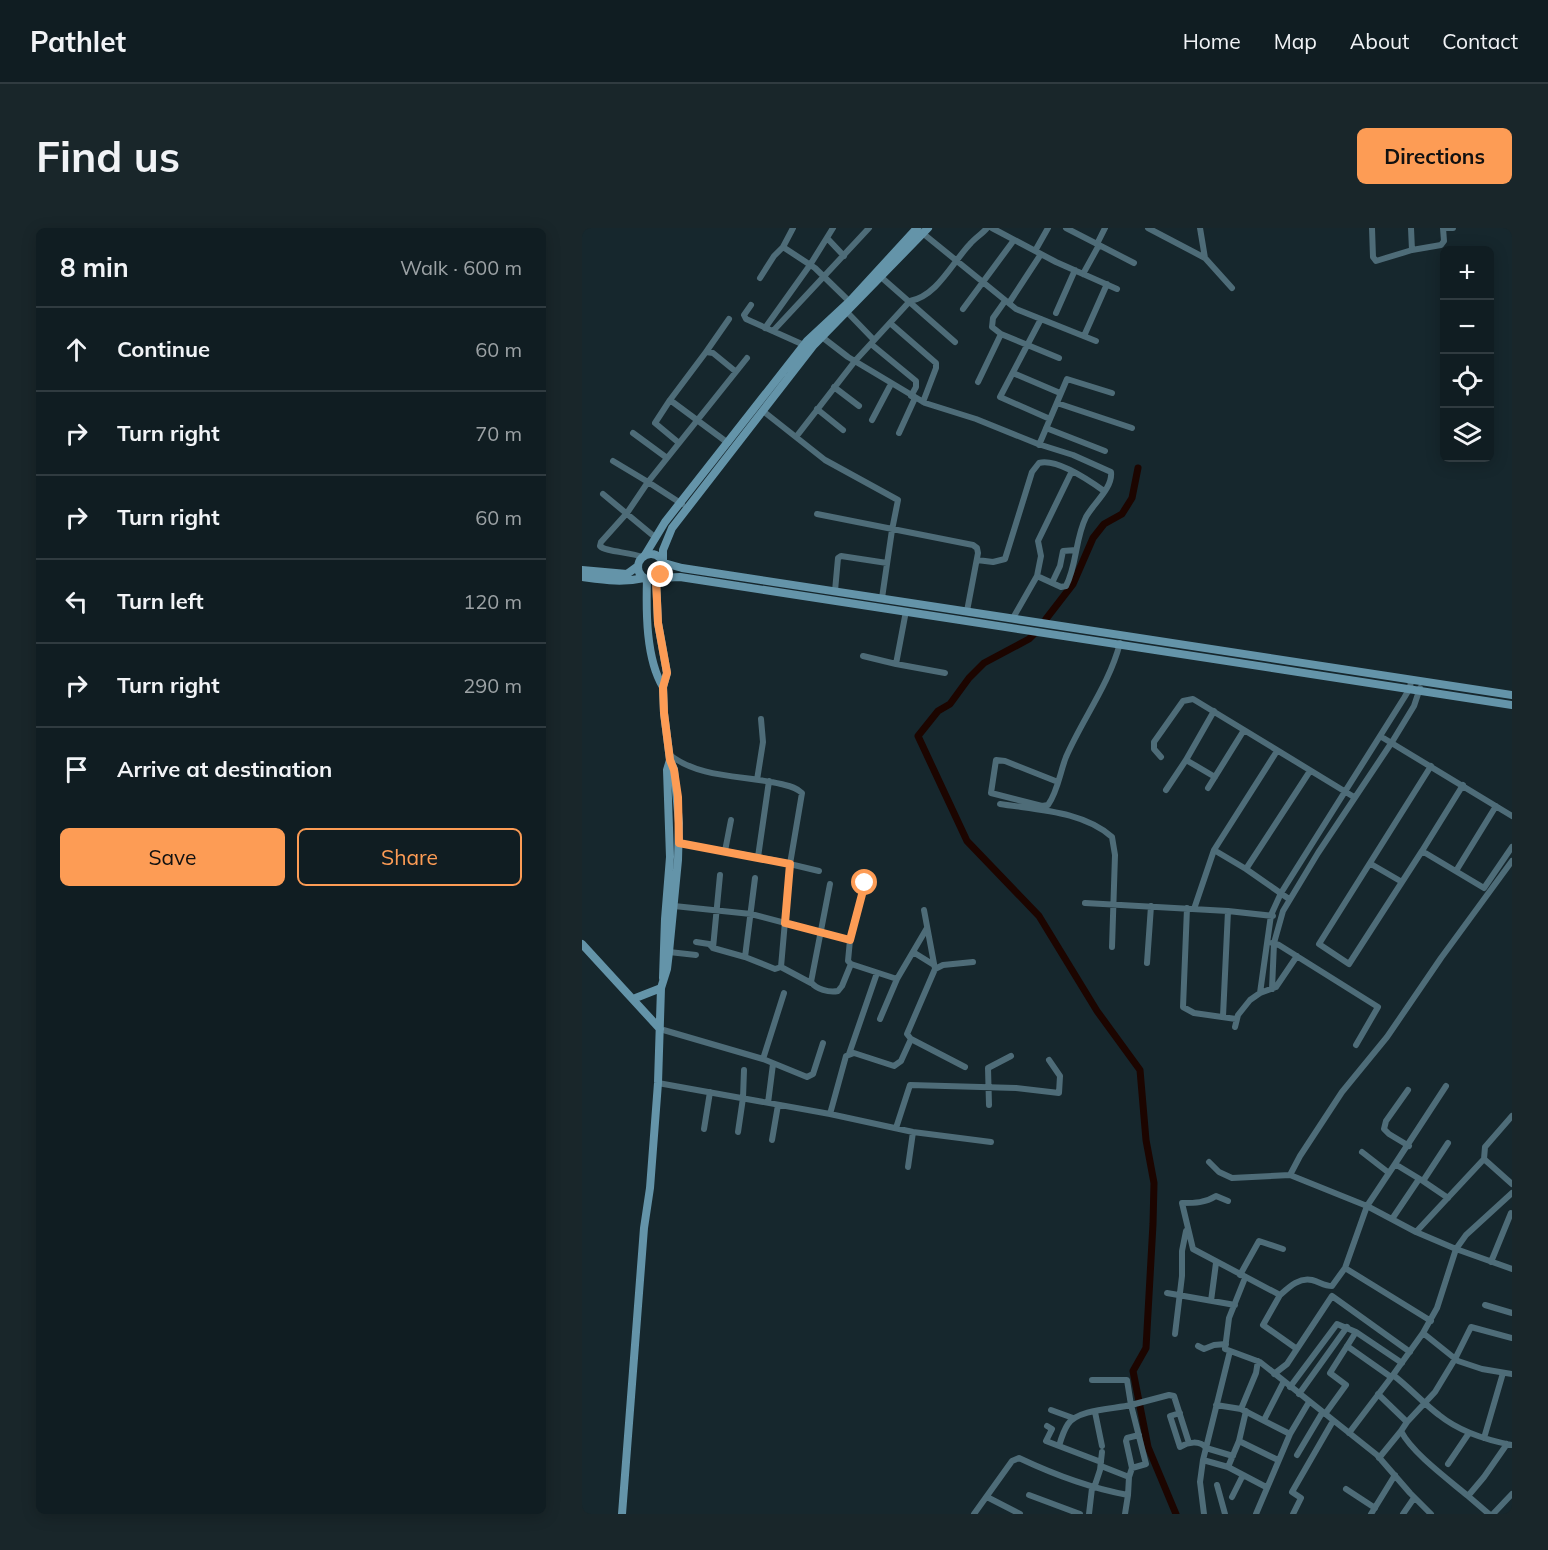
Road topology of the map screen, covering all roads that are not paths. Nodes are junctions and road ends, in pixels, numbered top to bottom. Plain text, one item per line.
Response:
1 (793, 228) edge
2 (833, 228) edge
3 (869, 228) edge
4 (987, 228) edge
5 (992, 228) edge
6 (1048, 228) edge
7 (1066, 228) edge
8 (1105, 228) edge
9 (1148, 228) edge
10 (1200, 228) edge
11 (1372, 228) edge
12 (1411, 228) edge
13 (1443, 228) edge
14 (1453, 228) edge
15 (920, 229) edge
16 (827, 238) junction
17 (1014, 240) junction
18 (1098, 245) junction
19 (783, 247) junction
20 (1412, 250) junction
21 (1038, 253) junction
22 (843, 256) junction
23 (1205, 258) junction
24 (956, 260) junction
25 (1134, 262) dead end
26 (810, 265) junction
27 (1075, 270) junction
28 (1083, 274) junction
29 (823, 276) junction
30 (881, 277) junction
31 (760, 278) dead end
32 (984, 283) junction
33 (1107, 284) junction
34 (1232, 288) dead end
35 (1117, 289) dead end
36 (909, 302) junction
37 (1007, 302) junction
38 (751, 305) dead end
39 (850, 306) junction
40 (963, 309) dead end
41 (1056, 313) dead end
42 (729, 319) dead end
43 (1041, 319) junction
44 (890, 323) junction
45 (765, 328) junction
46 (773, 331) junction
47 (1001, 334) junction
48 (1084, 336) junction
49 (822, 337) junction
50 (1096, 341) dead end
51 (872, 342) junction
52 (955, 342) dead end
53 (804, 345) junction
54 (1028, 345) junction
55 (706, 352) junction
56 (747, 358) dead end
57 (1059, 358) dead end
58 (855, 361) junction
59 (735, 370) junction
60 (1013, 374) junction
61 (978, 382) dead end
62 (891, 384) junction
63 (834, 387) junction
64 (1060, 393) junction
65 (1112, 393) dead end
66 (913, 397) junction
67 (670, 400) junction
68 (922, 402) junction
69 (1057, 404) junction
70 (859, 406) dead end
71 (817, 410) junction
72 (763, 411) junction
73 (1050, 419) junction
74 (872, 420) dead end
75 (698, 421) junction
76 (1046, 428) junction
77 (1132, 428) dead end
78 (843, 430) dead end
79 (633, 433) dead end
80 (899, 433) dead end
81 (796, 437) junction
82 (679, 443) junction
83 (728, 443) junction
84 (1039, 445) junction
85 (1106, 451) dead end
86 (667, 458) junction
87 (613, 461) dead end
88 (1072, 471) junction
89 (648, 482) junction
90 (1104, 491) junction
91 (603, 494) dead end
92 (684, 505) junction
93 (627, 513) junction
94 (817, 514) dead end
95 (892, 530) junction
96 (656, 538) junction
97 (1076, 550) junction
98 (643, 556) junction
99 (977, 560) junction
100 (663, 561) junction
101 (887, 563) junction
102 (638, 566) junction
103 (582, 570) edge
104 (1037, 576) junction
105 (582, 577) edge
106 (651, 578) junction
107 (1052, 583) junction
108 (835, 591) junction
109 (882, 598) junction
110 (906, 611) junction
111 (967, 611) junction
112 (1013, 618) junction
113 (1120, 643) junction
114 (863, 656) dead end
115 (896, 664) junction
116 (945, 673) dead end
117 (1416, 685) junction
118 (663, 687) junction
119 (1512, 695) edge
120 (1512, 705) edge
121 (1214, 711) junction
122 (761, 719) dead end
123 (1244, 730) junction
124 (1380, 736) junction
125 (1392, 742) junction
126 (1277, 751) junction
127 (670, 757) junction
128 (1161, 757) dead end
129 (1186, 760) junction
130 (1431, 766) junction
131 (1310, 771) junction
132 (1215, 777) junction
133 (757, 780) junction
134 (770, 781) junction
135 (1058, 782) junction
136 (1463, 785) junction
137 (1208, 789) dead end
138 (1166, 790) dead end
139 (1346, 792) junction
140 (1354, 797) junction
141 (1000, 804) dead end
142 (1496, 806) junction
143 (1512, 816) edge
144 (731, 820) dead end
145 (679, 843) junction
146 (1512, 847) edge
147 (1214, 850) junction
148 (725, 851) junction
149 (1422, 851) junction
150 (758, 857) junction
151 (1512, 861) edge
152 (790, 864) junction
153 (1371, 864) junction
154 (1246, 869) junction
155 (819, 871) dead end
156 (1456, 871) junction
157 (720, 875) dead end
158 (755, 878) dead end
159 (1402, 882) junction
160 (865, 883) dead end
161 (830, 884) dead end
162 (1281, 893) junction
163 (1289, 899) junction
164 (1085, 903) dead end
165 (1112, 904) junction
166 (674, 906) junction
167 (1150, 906) junction
168 (1191, 909) junction
169 (716, 910) junction
170 (924, 910) dead end
171 (1228, 910) junction
172 (751, 914) junction
173 (1271, 915) junction
174 (1279, 918) junction
175 (785, 923) junction
176 (927, 928) junction
177 (821, 932) junction
178 (850, 940) junction
179 (1266, 941) junction
180 (696, 942) dead end
181 (1274, 943) junction
182 (582, 944) edge
183 (1112, 947) dead end
184 (713, 948) junction
185 (669, 952) junction
186 (913, 952) junction
187 (696, 955) dead end
188 (1297, 956) junction
189 (745, 957) junction
190 (973, 962) dead end
191 (1147, 963) dead end
192 (851, 964) junction
193 (781, 967) junction
194 (934, 967) junction
195 (878, 973) junction
196 (897, 979) junction
197 (811, 983) junction
198 (662, 985) junction
199 (1272, 989) junction
200 (784, 993) dead end
201 (1260, 993) junction
202 (633, 999) junction
203 (1223, 1016) junction
204 (880, 1019) dead end
205 (1236, 1019) junction
206 (1235, 1027) dead end
207 (660, 1029) junction
208 (911, 1039) junction
209 (822, 1043) dead end
210 (1356, 1045) dead end
211 (849, 1054) junction
212 (1011, 1056) dead end
213 (763, 1059) junction
214 (1049, 1060) dead end
215 (773, 1064) junction
216 (965, 1067) dead end
217 (744, 1070) dead end
218 (658, 1083) junction
219 (1446, 1086) dead end
220 (987, 1087) junction
221 (1408, 1090) dead end
222 (710, 1092) junction
223 (743, 1098) junction
224 (768, 1103) junction
225 (778, 1104) junction
226 (988, 1105) dead end
227 (830, 1114) junction
228 (1512, 1116) edge
229 (896, 1128) junction
230 (704, 1129) dead end
231 (738, 1132) dead end
232 (913, 1132) junction
233 (772, 1140) dead end
234 (992, 1143) dead end
235 (1448, 1143) dead end
236 (1409, 1146) junction
237 (1362, 1152) dead end
238 (1484, 1159) junction
239 (1209, 1161) dead end
240 (1395, 1164) junction
241 (908, 1167) dead end
242 (1389, 1173) junction
243 (1290, 1175) junction
244 (1421, 1180) junction
245 (1512, 1184) edge
246 (1512, 1193) edge
247 (1448, 1198) junction
248 (1228, 1201) dead end
249 (1367, 1206) junction
250 (1499, 1206) junction
251 (1512, 1213) edge
252 (1392, 1219) junction
253 (1187, 1229) junction
254 (1416, 1232) junction
255 (1283, 1249) dead end
256 (1456, 1249) junction
257 (1491, 1262) junction
258 (1216, 1263) junction
259 (1345, 1268) junction
260 (1512, 1269) edge
261 (1242, 1276) junction
262 (1167, 1293) dead end
263 (1180, 1295) junction
264 (1280, 1295) junction
265 (1211, 1301) junction
266 (1234, 1305) junction
267 (1485, 1305) dead end
268 (1512, 1313) edge
269 (1431, 1321) junction
270 (1347, 1328) junction
271 (1356, 1332) junction
272 (1423, 1333) junction
273 (1174, 1334) dead end
274 (1512, 1338) edge
275 (1198, 1346) dead end
276 (1347, 1346) junction
277 (1228, 1348) junction
278 (1297, 1349) junction
279 (1410, 1352) junction
280 (1455, 1359) junction
281 (1258, 1361) junction
282 (1402, 1363) junction
283 (1503, 1373) junction
284 (1274, 1374) junction
285 (1512, 1374) edge
286 (1392, 1376) junction
287 (1092, 1380) dead end
288 (1284, 1381) junction
289 (1290, 1387) junction
290 (1299, 1394) junction
291 (1378, 1394) junction
292 (1309, 1402) junction
293 (1425, 1402) junction
294 (1133, 1404) junction
295 (1216, 1405) junction
296 (1051, 1410) dead end
297 (1243, 1410) junction
298 (1095, 1412) junction
299 (1180, 1413) junction
300 (1323, 1414) junction
301 (1073, 1418) junction
302 (1264, 1420) junction
303 (1333, 1421) junction
304 (1407, 1422) junction
305 (1047, 1425) dead end
306 (1401, 1431) junction
307 (1348, 1433) junction
308 (1469, 1433) junction
309 (1290, 1434) junction
310 (1139, 1435) junction
311 (1484, 1438) junction
312 (1239, 1441) junction
313 (1189, 1443) junction
314 (1510, 1445) edge
315 (1059, 1446) junction
316 (1206, 1448) junction
317 (1296, 1455) dead end
318 (1233, 1456) junction
319 (1379, 1458) junction
320 (1203, 1460) junction
321 (1278, 1460) junction
322 (1101, 1464) junction
323 (1448, 1464) dead end
324 (1228, 1467) junction
325 (1132, 1468) junction
326 (1242, 1475) junction
327 (1395, 1475) junction
328 (1129, 1477) junction
329 (1217, 1485) dead end
330 (1266, 1487) junction
331 (1093, 1488) junction
332 (1346, 1489) dead end
333 (1029, 1494) dead end
334 (1512, 1494) edge
335 (1128, 1495) junction
336 (1468, 1496) junction
337 (987, 1497) junction
338 (1232, 1497) dead end
339 (1414, 1498) junction
340 (1373, 1511) edge
341 (622, 1514) edge
342 (974, 1514) edge
343 (1020, 1514) edge
344 (1080, 1514) edge
345 (1089, 1514) edge
346 (1125, 1514) edge
347 (1204, 1514) edge
348 (1225, 1514) edge
349 (1256, 1514) edge
350 (1293, 1514) edge
351 (1403, 1514) edge
352 (1431, 1514) edge
353 (1491, 1514) edge

1 - 19 street
2 - 16 street
3 - 22 street
4 - 24 street
5 - 17 street
6 - 21 street
7 - 18 street
8 - 18 street
9 - 23 street
10 - 23 street
11 - 20 street
12 - 20 street
13 - 14 street
13 - 20 street
15 - 24 street
15 - 30 main road
15 - 39 main road
16 - 22 street
16 - 26 street
17 - 21 street
17 - 32 street
18 - 25 street
18 - 28 street
19 - 26 street
19 - 31 street
21 - 27 street
21 - 37 street
22 - 29 street
23 - 34 street
24 - 32 street
24 - 36 street
26 - 29 street
26 - 45 street
27 - 28 street
27 - 41 street
28 - 33 street
29 - 39 street
29 - 46 street
30 - 36 street
30 - 39 main road
32 - 37 street
32 - 40 street
33 - 35 street
33 - 48 street
36 - 44 street
36 - 52 street
37 - 43 street
37 - 47 street
38 - 45 street
39 - 49 main road
39 - 51 street
39 - 53 main road
42 - 55 street
43 - 48 street
43 - 54 street
44 - 51 street
44 - 68 street
45 - 46 street
46 - 53 street
47 - 54 street
47 - 61 street
48 - 50 street
49 - 58 street
49 - 72 main road
51 - 58 street
51 - 66 street
53 - 83 main road
54 - 57 street
54 - 60 street
55 - 59 street
55 - 67 street
56 - 59 street
58 - 62 street
58 - 63 street
59 - 75 street
60 - 64 street
60 - 73 street
62 - 66 street
62 - 74 street
63 - 70 street
63 - 71 street
64 - 65 street
64 - 69 street
66 - 68 street
66 - 80 street
67 - 75 street
67 - 82 street
68 - 84 street
69 - 73 street
69 - 77 street
71 - 78 street
71 - 81 street
72 - 81 street
72 - 92 main road
73 - 76 street
75 - 82 street
75 - 83 street
76 - 84 street
76 - 85 street
79 - 86 street
81 - 95 street
82 - 86 street
83 - 92 main road
84 - 90 street
86 - 89 street
87 - 89 street
88 - 90 street
88 - 99 street
88 - 104 street
89 - 92 street
89 - 93 street
90 - 97 street
91 - 93 street
92 - 96 main road
92 - 100 main road
93 - 96 street
93 - 98 street
94 - 95 street
95 - 99 street
95 - 101 street
96 - 98 main road
97 - 107 street
97 - 107 street
98 - 100 main road
98 - 102 main road
99 - 111 street
100 - 106 main road
100 - 108 main road
101 - 108 street
101 - 109 street
102 - 103 main road
102 - 106 main road
104 - 107 street
104 - 112 street
105 - 106 main road
106 - 110 main road
106 - 118 main road
106 - 118 main road
108 - 109 main road
109 - 111 main road
110 - 113 main road
110 - 115 street
111 - 112 main road
112 - 117 main road
113 - 117 main road
113 - 135 street
114 - 115 street
115 - 116 street
117 - 119 main road
117 - 120 main road
117 - 124 street
117 - 125 street
118 - 127 main road
121 - 123 street
121 - 128 street
121 - 129 street
122 - 133 street
123 - 126 street
123 - 132 street
124 - 125 street
124 - 139 street
125 - 130 street
125 - 140 street
126 - 131 street
126 - 147 street
127 - 133 street
127 - 145 main road
127 - 198 main road
129 - 132 street
129 - 138 street
130 - 136 street
130 - 153 street
131 - 139 street
131 - 154 street
132 - 137 street
133 - 134 street
134 - 150 street
134 - 152 street
135 - 135 street
136 - 142 street
136 - 149 street
139 - 140 street
139 - 162 street
140 - 163 street
141 - 165 street
142 - 143 street
142 - 156 street
144 - 148 street
145 - 148 street
145 - 166 main road
146 - 156 street
147 - 154 street
147 - 168 street
148 - 150 street
149 - 156 street
149 - 159 street
150 - 152 street
151 - 243 street
152 - 155 street
152 - 175 street
153 - 159 street
153 - 159 street
154 - 162 street
157 - 169 street
158 - 172 street
160 - 178 street
161 - 177 street
162 - 163 street
162 - 173 street
163 - 174 street
164 - 165 street
165 - 167 street
165 - 183 street
166 - 169 street
166 - 185 main road
167 - 168 street
167 - 191 street
168 - 171 street
168 - 203 street
169 - 172 street
169 - 184 street
170 - 176 street
171 - 173 street
171 - 203 street
172 - 175 street
172 - 189 street
173 - 174 street
173 - 179 street
174 - 181 street
175 - 177 street
175 - 193 street
176 - 186 street
176 - 194 street
177 - 178 street
177 - 197 street
178 - 192 street
179 - 181 street
179 - 201 street
180 - 184 street
181 - 188 street
181 - 199 street
182 - 202 main road
184 - 189 street
185 - 187 street
185 - 198 main road
186 - 194 street
186 - 196 street
188 - 199 street
188 - 210 street
189 - 193 street
190 - 194 street
192 - 195 street
192 - 197 street
193 - 197 street
194 - 208 street
195 - 196 street
195 - 211 street
196 - 204 street
198 - 202 main road
198 - 207 main road
199 - 201 street
200 - 213 street
201 - 205 street
202 - 207 main road
203 - 205 street
205 - 206 street
207 - 213 street
207 - 218 main road
208 - 211 street
208 - 216 street
209 - 215 street
211 - 227 street
212 - 220 street
213 - 215 street
214 - 220 street
215 - 224 street
217 - 223 street
218 - 222 street
218 - 341 main road
219 - 236 street
220 - 226 street
220 - 229 street
221 - 236 street
222 - 223 street
222 - 230 street
223 - 224 street
223 - 231 street
224 - 225 street
225 - 227 street
225 - 233 street
227 - 229 street
228 - 238 street
229 - 232 street
232 - 234 street
232 - 241 street
235 - 244 street
236 - 240 street
237 - 242 street
238 - 245 street
238 - 247 street
239 - 243 street
240 - 242 street
240 - 244 street
242 - 249 street
243 - 249 street
244 - 247 street
244 - 252 street
246 - 250 street
247 - 254 street
248 - 253 street
249 - 252 street
249 - 259 street
250 - 251 street
250 - 256 street
251 - 257 street
252 - 254 street
253 - 258 street
253 - 263 street
254 - 256 street
255 - 261 street
256 - 257 street
256 - 269 street
257 - 260 street
258 - 261 street
258 - 265 street
259 - 264 street
259 - 269 street
261 - 264 street
261 - 266 street
262 - 263 street
263 - 265 street
263 - 273 street
264 - 278 street
265 - 266 street
266 - 277 street
267 - 268 street
269 - 272 street
270 - 271 street
270 - 289 street
270 - 290 street
271 - 276 street
271 - 282 street
272 - 279 street
272 - 280 street
274 - 280 street
275 - 277 street
276 - 286 street
276 - 300 street
277 - 281 street
277 - 295 street
278 - 279 street
278 - 284 street
279 - 282 street
280 - 283 street
280 - 293 street
281 - 284 street
281 - 297 street
282 - 286 street
283 - 285 street
283 - 311 street
284 - 288 street
286 - 291 street
286 - 293 street
287 - 294 street
288 - 289 street
288 - 302 street
289 - 290 street
290 - 292 street
291 - 304 street
291 - 307 street
292 - 300 street
292 - 309 street
293 - 304 street
293 - 308 street
294 - 298 street
294 - 299 street
294 - 310 street
295 - 297 street
295 - 316 street
296 - 301 street
297 - 302 street
297 - 312 street
298 - 301 street
298 - 322 street
299 - 313 street
299 - 313 street
300 - 303 street
300 - 317 street
301 - 315 street
302 - 309 street
303 - 307 street
303 - 350 street
304 - 306 street
305 - 315 street
306 - 319 street
306 - 336 street
307 - 319 street
308 - 311 street
308 - 323 street
309 - 321 street
310 - 325 street
310 - 325 street
311 - 314 street
312 - 318 street
312 - 321 street
313 - 316 street
314 - 336 street
315 - 322 street
316 - 318 street
316 - 320 street
318 - 324 street
319 - 327 street
320 - 324 street
320 - 347 street
321 - 330 street
322 - 328 street
322 - 331 street
324 - 326 street
325 - 328 street
326 - 330 street
326 - 338 street
327 - 339 street
327 - 340 street
328 - 335 street
329 - 348 street
330 - 349 street
331 - 335 street
331 - 337 street
331 - 345 street
332 - 340 street
333 - 344 street
334 - 353 street
335 - 346 street
336 - 353 street
337 - 342 street
337 - 343 street
339 - 351 street
339 - 352 street

